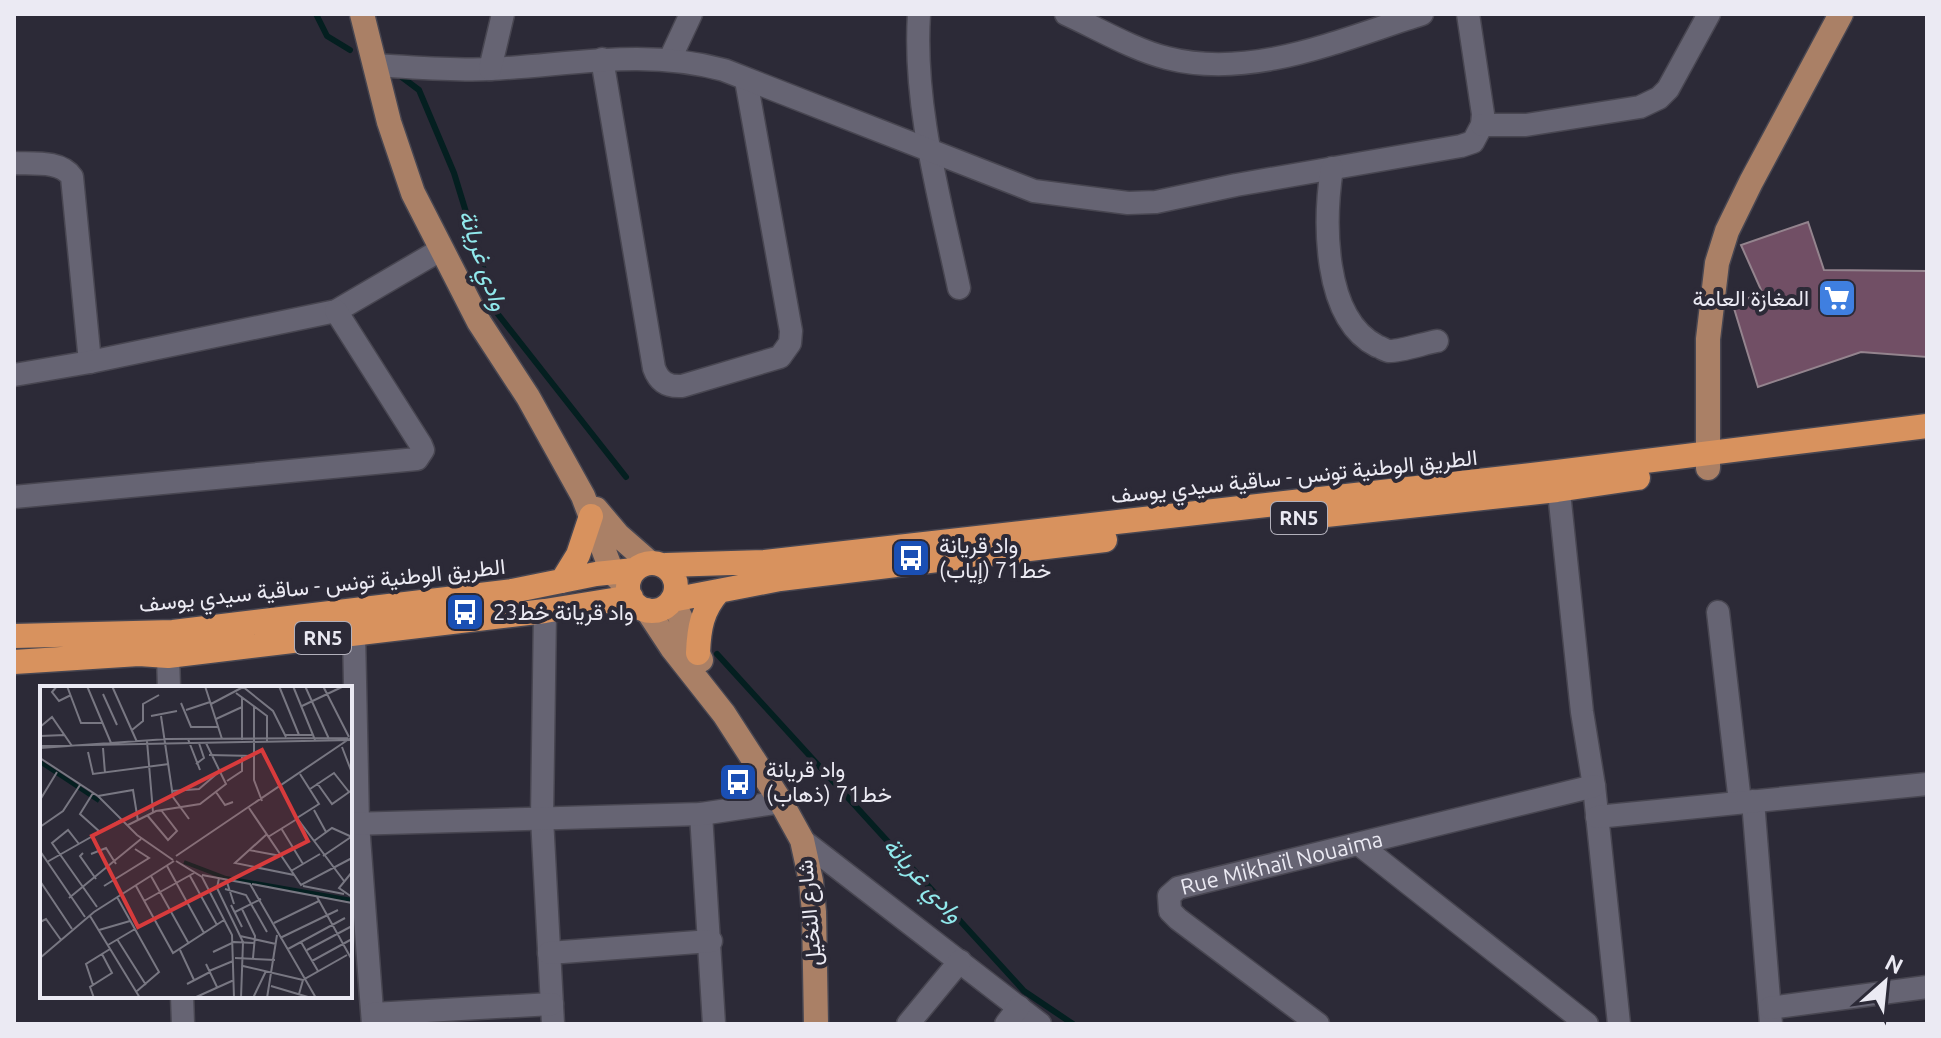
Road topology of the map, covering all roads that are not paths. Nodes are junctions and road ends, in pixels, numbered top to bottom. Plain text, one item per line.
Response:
1 (362, 14) edge
2 (503, 14) edge
3 (691, 14) edge
4 (919, 14) edge
5 (1066, 14) edge
6 (1422, 14) edge
7 (1468, 14) edge
8 (1709, 14) edge
9 (1836, 16) edge
10 (602, 59) junction
11 (670, 59) junction
12 (374, 65) junction
13 (490, 69) junction
14 (746, 80) junction
15 (1482, 125) junction
16 (930, 150) junction
17 (14, 163) edge
18 (1332, 168) junction
19 (442, 249) junction
20 (959, 288) dead end
21 (336, 311) junction
22 (1437, 341) dead end
23 (90, 362) junction
24 (14, 375) edge
25 (1927, 426) edge
26 (1927, 442) edge
27 (1708, 461) junction
28 (1557, 481) junction
29 (14, 497) edge
30 (587, 506) junction
31 (562, 581) junction
32 (638, 581) junction
33 (719, 591) junction
34 (672, 600) junction
35 (545, 611) junction
36 (1718, 612) dead end
37 (354, 634) junction
38 (14, 636) edge
39 (698, 653) junction
40 (168, 656) junction
41 (14, 662) edge
42 (169, 686) edge
43 (724, 714) junction
44 (1927, 784) edge
45 (1594, 786) junction
46 (781, 802) junction
47 (1747, 802) junction
48 (701, 814) junction
49 (1597, 817) junction
50 (542, 818) junction
51 (354, 824) edge
52 (802, 840) junction
53 (1360, 845) junction
54 (711, 941) junction
55 (549, 953) junction
56 (960, 961) junction
57 (1927, 987) edge
58 (182, 998) edge
59 (366, 1006) edge
60 (553, 1014) edge
61 (1012, 1016) edge
62 (1771, 1016) edge
63 (183, 1024) edge
64 (714, 1024) edge
65 (816, 1024) edge
66 (908, 1024) edge
67 (1040, 1024) edge
68 (1318, 1024) edge
69 (1587, 1024) edge
70 (1619, 1024) edge

1 - 12 main road
2 - 13 street
3 - 11 street
4 - 16 street
5 - 6 street
7 - 15 street
8 - 15 street
9 - 27 main road
10 - 11 street
10 - 13 street
10 - 14 street
11 - 14 street
12 - 13 street
12 - 19 main road
14 - 16 street
15 - 18 street
16 - 18 street
16 - 20 street
17 - 23 street
18 - 22 street
19 - 21 street
19 - 30 main road
21 - 23 street
21 - 29 street
23 - 24 street
25 - 27 highway, الطريق الوطنية تونس - ساقية سيدي يوسف / RN5
26 - 27 highway, الطريق الوطنية تونس - ساقية سيدي يوسف / RN5
27 - 28 highway, الطريق الوطنية تونس - ساقية سيدي يوسف / RN5
28 - 32 highway, الطريق الوطنية تونس - ساقية سيدي يوسف / RN5
28 - 33 highway, الطريق الوطنية تونس - ساقية سيدي يوسف / RN5
28 - 45 street
30 - 31 highway
30 - 32 main road
30 - 32 main road
31 - 32 highway, الطريق الوطنية تونس - ساقية سيدي يوسف / RN5
31 - 38 highway, الطريق الوطنية تونس - ساقية سيدي يوسف / RN5
32 - 34 highway, RN5
32 - 34 highway
32 - 35 highway, الطريق الوطنية تونس - ساقية سيدي يوسف / RN5
32 - 43 main road, شارع النخيل
33 - 34 highway, الطريق الوطنية تونس - ساقية سيدي يوسف / RN5
33 - 39 highway
34 - 39 main road
35 - 37 highway, الطريق الوطنية تونس - ساقية سيدي يوسف / RN5
35 - 50 street
36 - 47 street
37 - 40 highway, الطريق الوطنية تونس - ساقية سيدي يوسف / RN5
37 - 51 street
39 - 43 main road
40 - 41 highway, الطريق الوطنية تونس - ساقية سيدي يوسف / RN5
40 - 42 street
43 - 46 main road, شارع النخيل
44 - 47 street
45 - 49 street
45 - 53 street, Rue Mikhaïl Nouaima
46 - 48 street
46 - 52 main road, شارع النخيل
47 - 49 street
47 - 62 street
48 - 50 street
48 - 54 street
49 - 70 street
50 - 51 street
50 - 55 street
51 - 59 street
52 - 56 street
52 - 65 main road, شارع النخيل
53 - 68 street, Rue Mikhaïl Nouaima
53 - 69 street
54 - 55 street
54 - 64 street
55 - 60 street
56 - 61 street
56 - 66 street
57 - 62 street
58 - 63 street
59 - 60 street
61 - 67 street

